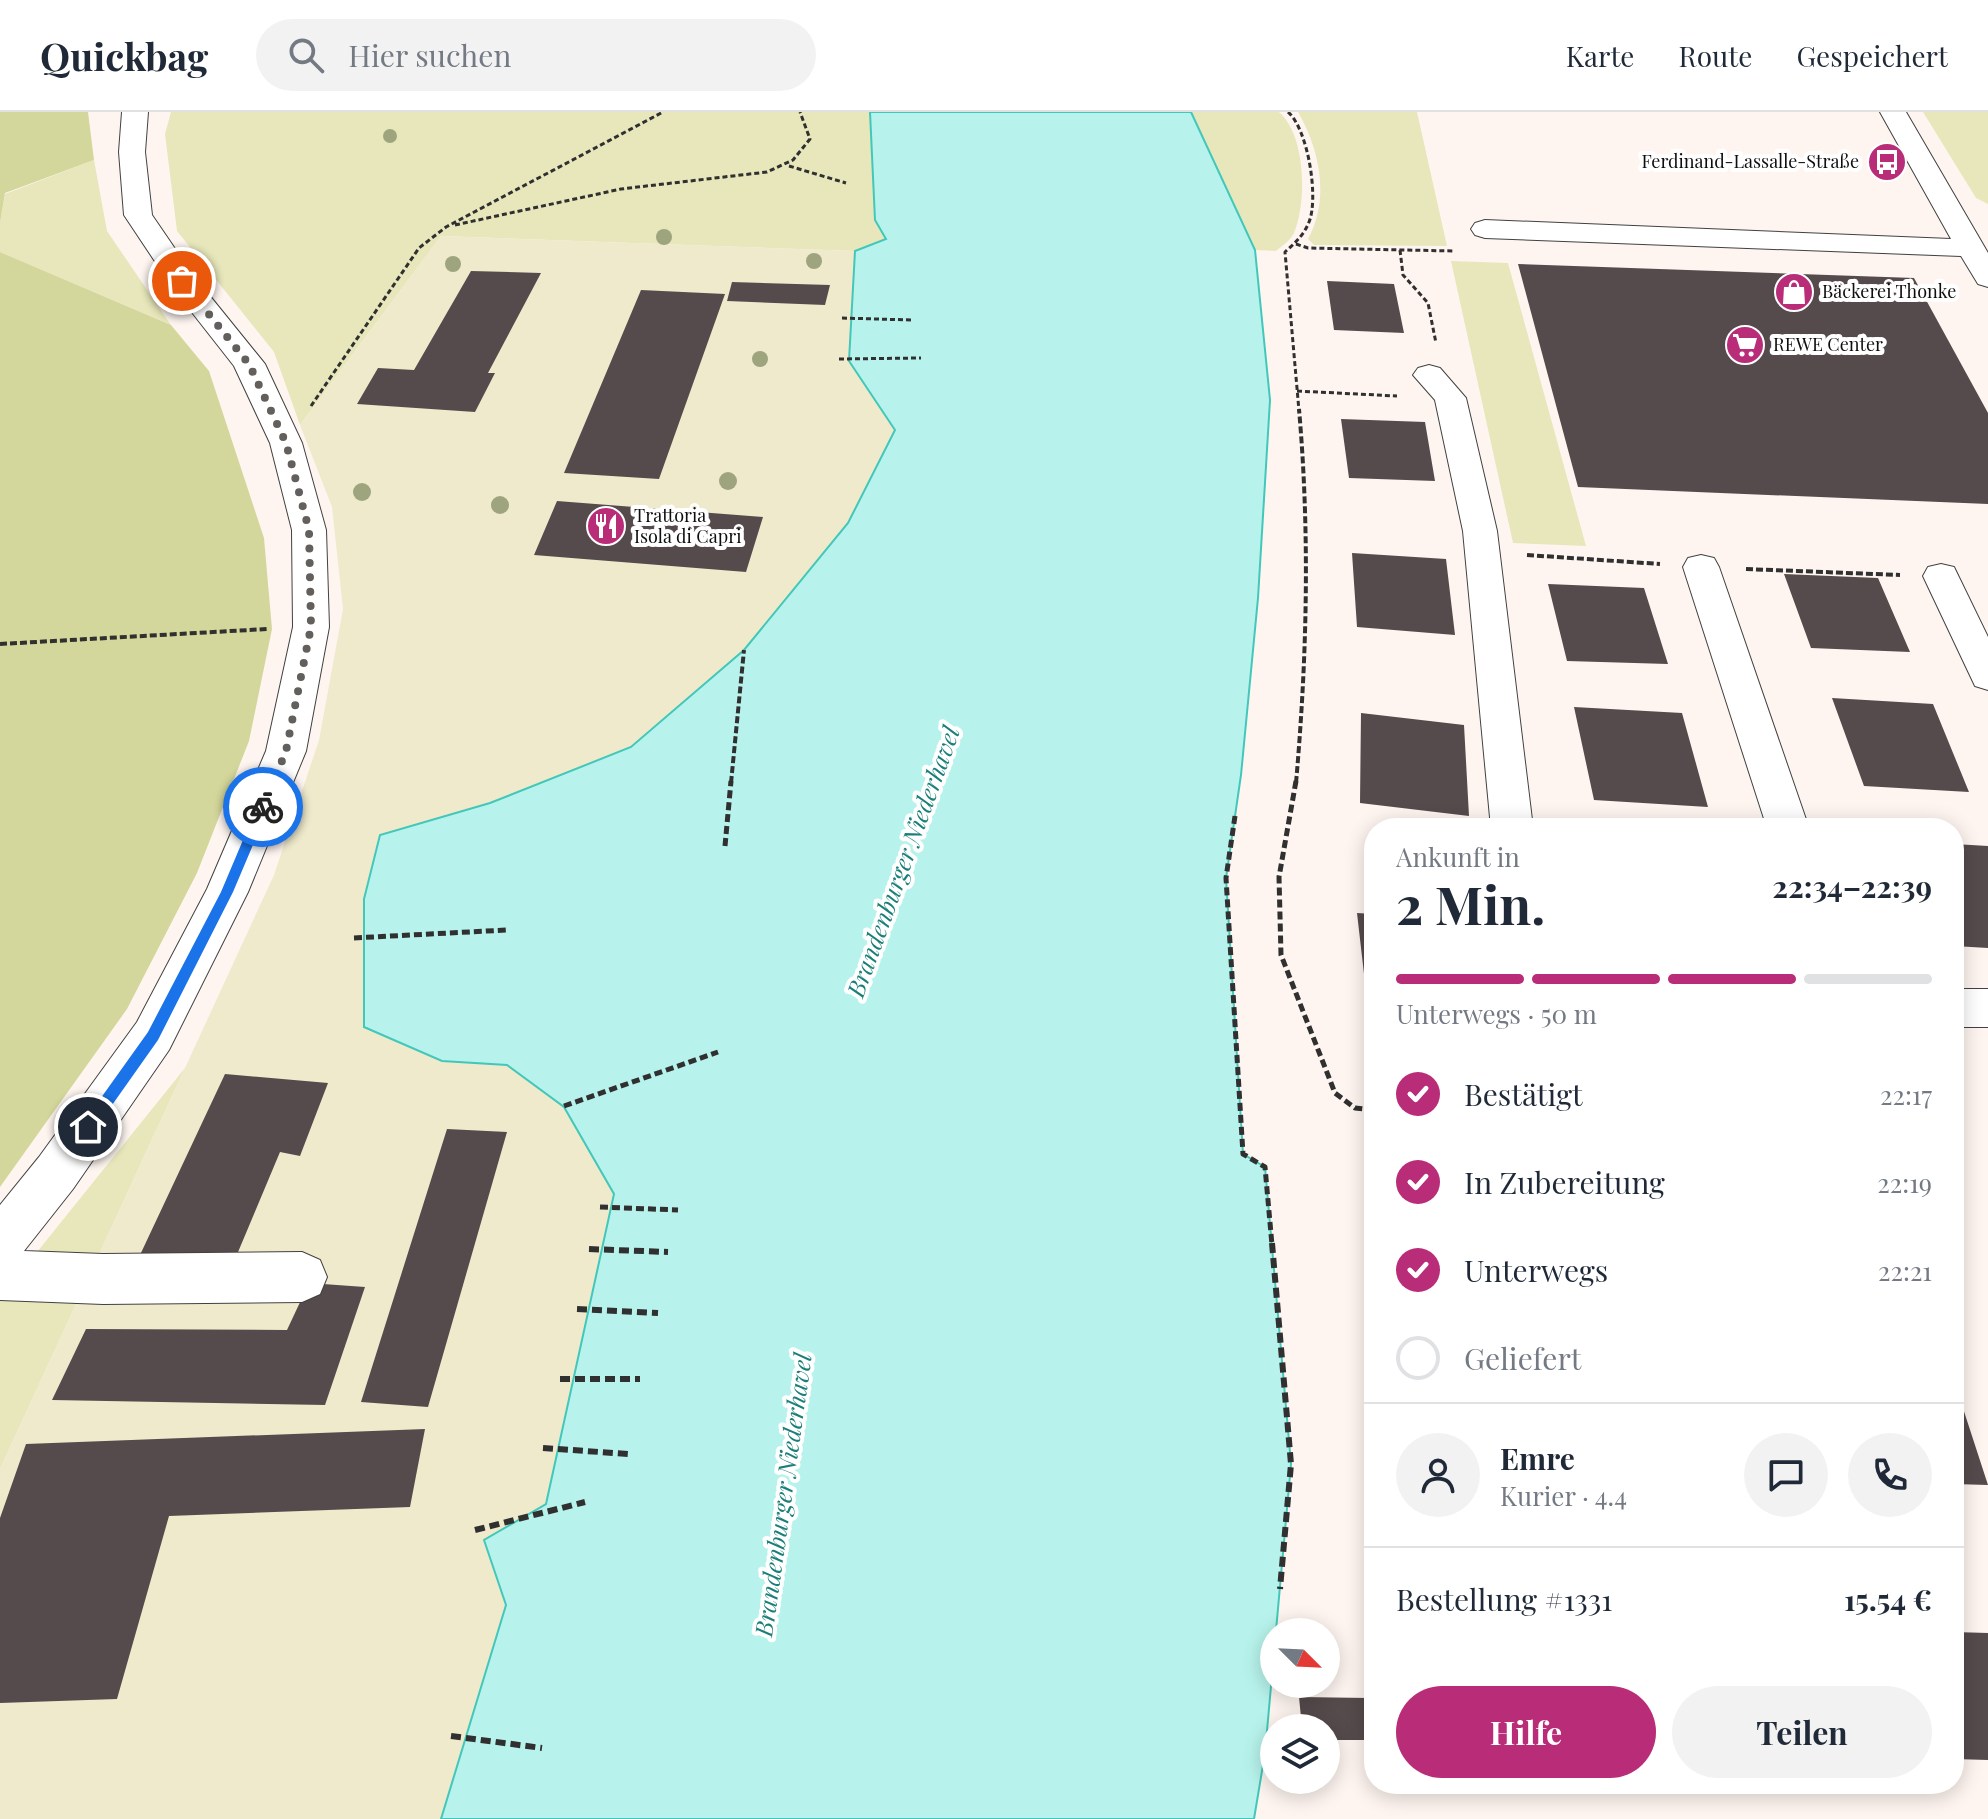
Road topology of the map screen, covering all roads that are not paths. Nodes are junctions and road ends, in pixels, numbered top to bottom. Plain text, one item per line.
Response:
1 (135, 112) edge
2 (1893, 112) edge
3 (1988, 225) edge
4 (1485, 229) dead end
5 (1962, 237) junction
6 (1988, 278) edge
7 (1440, 387) road end
8 (1701, 567) dead end
9 (1941, 576) dead end
10 (1988, 676) edge
11 (1511, 818) edge
12 (1785, 818) edge
13 (1964, 1008) edge
14 (1988, 1008) edge
15 (0, 1243) edge
16 (0, 1275) edge
17 (302, 1277) dead end

1 - 15 street
2 - 5 street
3 - 5 street
4 - 5 street
5 - 6 street
7 - 11 street
8 - 12 street
9 - 10 street
13 - 14 street
16 - 17 street

